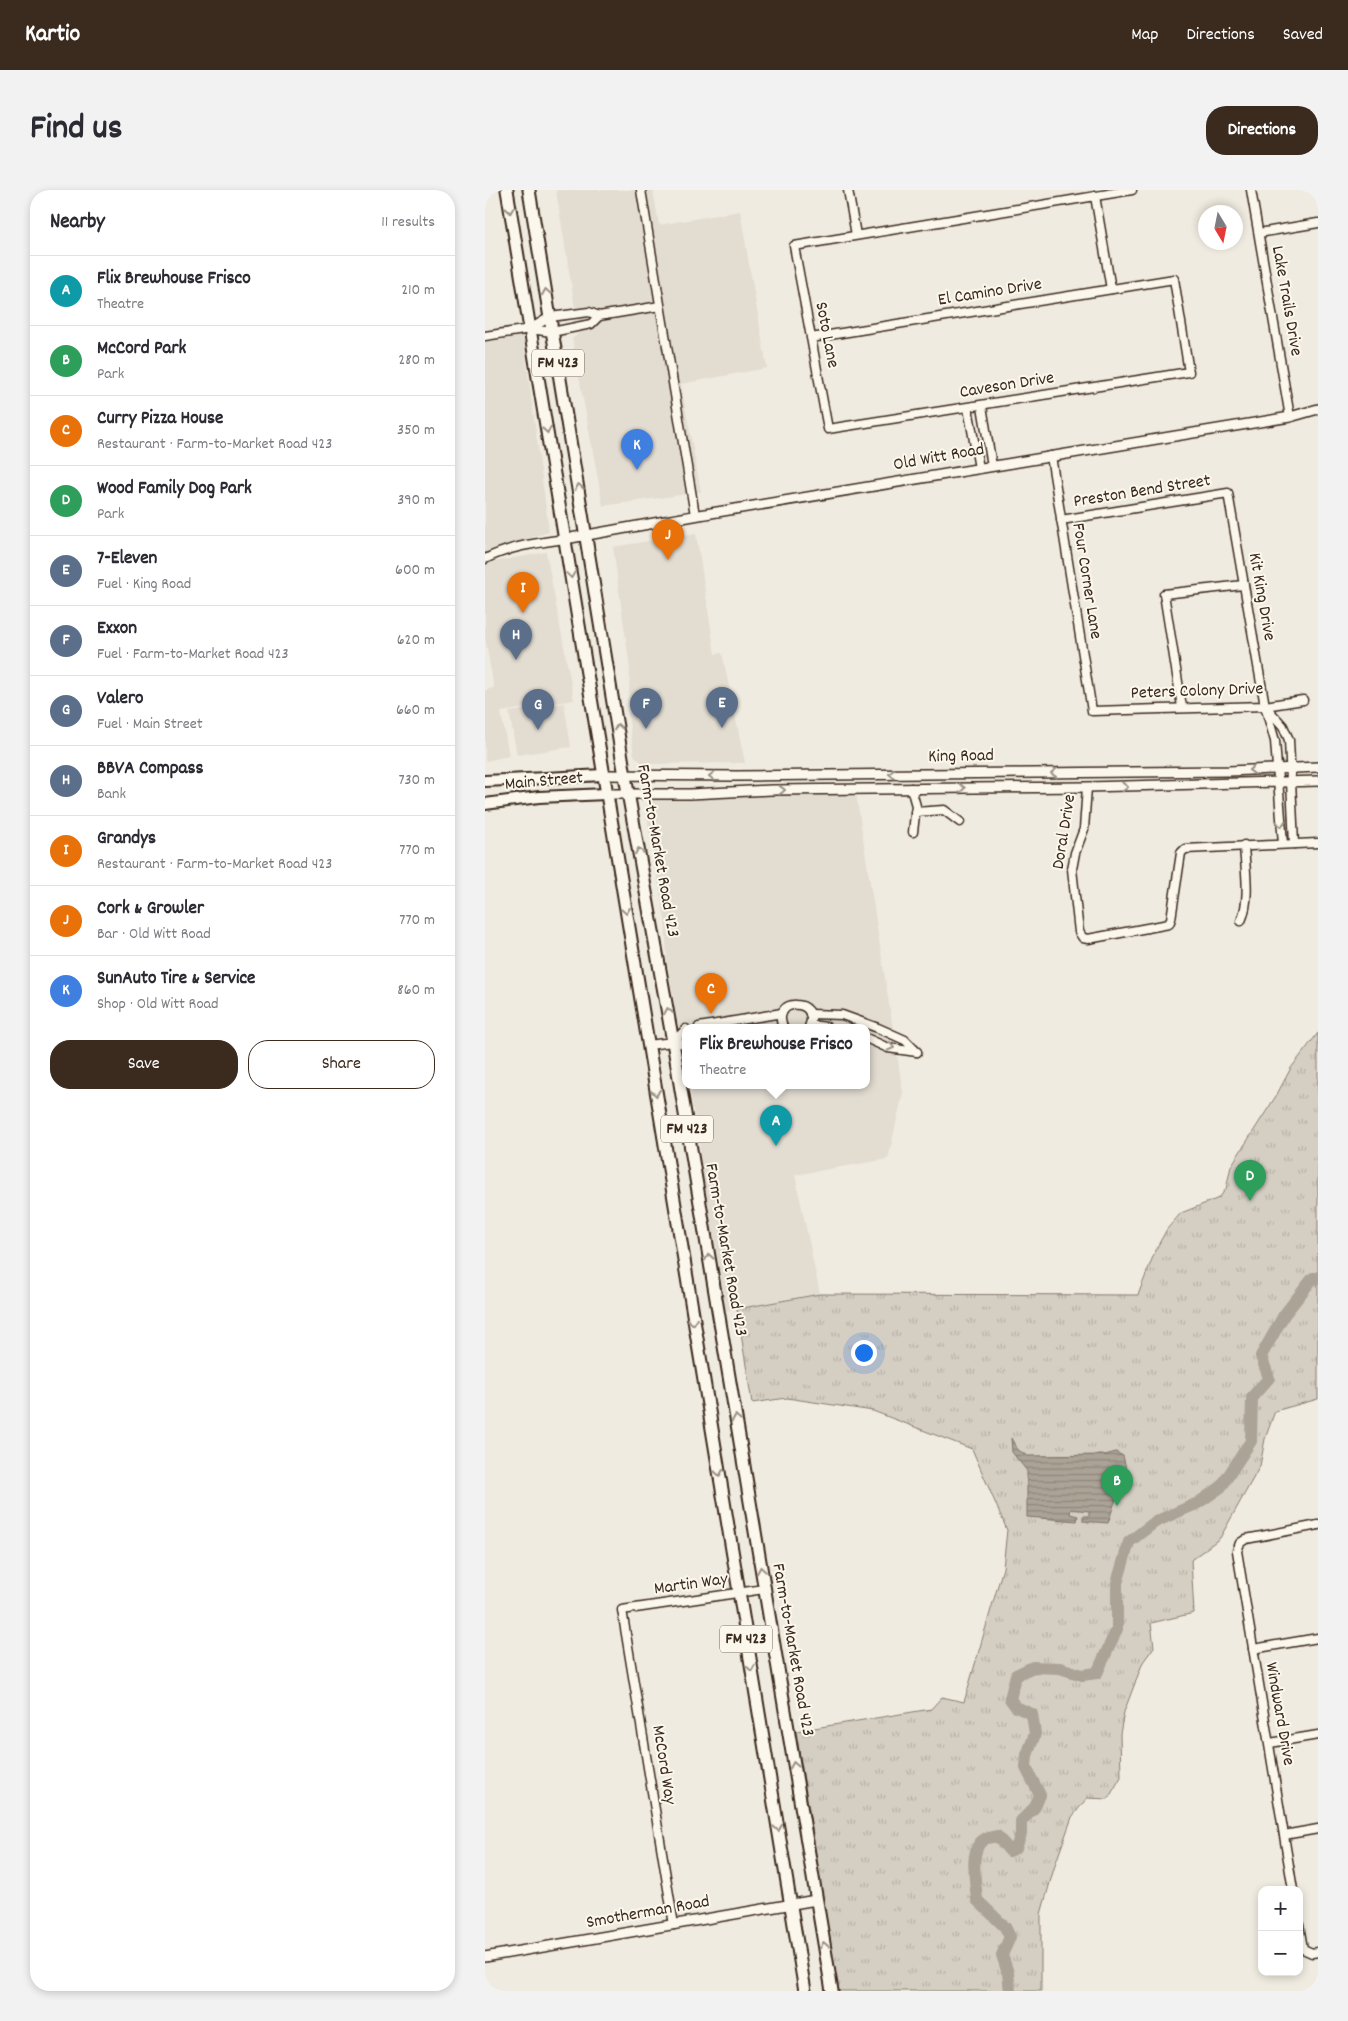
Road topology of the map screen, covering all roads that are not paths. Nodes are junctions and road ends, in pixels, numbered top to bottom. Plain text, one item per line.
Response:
1 (507, 190) edge
2 (529, 190) edge
3 (641, 190) edge
4 (848, 190) edge
5 (1133, 190) edge
6 (1251, 190) edge
7 (1095, 196) junction
8 (1318, 223) edge
9 (1259, 233) junction
10 (856, 234) junction
11 (1111, 289) junction
12 (660, 306) junction
13 (599, 316) junction
14 (550, 317) junction
15 (530, 329) junction
16 (552, 332) junction
17 (485, 336) edge
18 (811, 338) junction
19 (1189, 372) joint
20 (982, 406) junction
21 (968, 408) junction
22 (1318, 409) edge
23 (1290, 417) junction
24 (828, 429) joint
25 (1051, 456) junction
26 (991, 466) junction
27 (979, 468) junction
28 (1228, 493) joint
29 (695, 515) junction
30 (1061, 520) junction
31 (587, 535) junction
32 (565, 539) junction
33 (485, 559) edge
34 (1243, 585) junction
35 (1303, 700) dead end
36 (1265, 706) junction
37 (1182, 708) junction
38 (1092, 711) joint
39 (1318, 767) edge
40 (1277, 769) junction
41 (1291, 769) junction
42 (1087, 773) junction
43 (911, 774) junction
44 (603, 775) junction
45 (625, 776) junction
46 (737, 776) junction
47 (485, 781) edge
48 (1318, 781) edge
49 (1291, 782) junction
50 (1278, 783) junction
51 (911, 788) junction
52 (1087, 788) junction
53 (737, 791) junction
54 (629, 793) junction
55 (606, 794) junction
56 (485, 804) edge
57 (915, 812) junction
58 (960, 822) dead end
59 (913, 832) dead end
60 (1318, 842) edge
61 (1283, 844) junction
62 (1294, 844) junction
63 (1245, 845) junction
64 (1241, 921) dead end
65 (782, 1013) junction
66 (810, 1014) junction
67 (717, 1024) edge
68 (782, 1024) edge
69 (810, 1024) edge
70 (867, 1024) edge
71 (870, 1025) edge
72 (682, 1033) edge
73 (870, 1040) edge
74 (673, 1042) junction
75 (682, 1043) edge
76 (648, 1045) junction
77 (1318, 1525) edge
78 (764, 1589) junction
79 (739, 1593) junction
80 (622, 1610) joint
81 (1318, 1638) edge
82 (1253, 1648) junction
83 (1318, 1734) edge
84 (1270, 1743) junction
85 (1318, 1830) edge
86 (1284, 1835) junction
87 (1292, 1886) edge
88 (816, 1900) junction
89 (791, 1904) junction
90 (674, 1925) junction
91 (1300, 1931) edge
92 (1318, 1952) edge
93 (485, 1957) edge
94 (805, 1991) edge
95 (832, 1991) edge

1 -> 15 main road, FM 423
14 -> 2 main road, Farm-to-Market Road 423 / FM 423
3 - 12 street
4 - 10 street
5 - 7 street
6 - 9 street, Lake Trails Drive
7 - 10 street
7 - 11 street
8 - 9 street
9 - 23 street, Lake Trails Drive
10 - 18 street, Soto Lane
11 - 18 street, El Camino Drive
11 - 19 street, El Camino Drive
12 - 13 street
12 - 29 street
13 - 14 street
13 - 16 street
14 - 15 street
14 - 16 main road, Farm-to-Market Road 423 / FM 423
15 - 16 street
15 - 17 street
15 -> 32 main road, FM 423
31 -> 16 main road, Farm-to-Market Road 423 / FM 423
18 - 24 street, Soto Lane
19 - 20 street, Caveson Drive
20 - 21 street, Caveson Drive
20 - 26 street
21 - 24 street, Caveson Drive
21 - 27 street
22 - 23 street, Old Witt Road
23 - 25 street, Old Witt Road
25 - 26 street, Old Witt Road
25 - 30 street, Four Corner Lane
26 - 27 street, Old Witt Road
27 - 29 street, Old Witt Road
28 - 30 street, Preston Bend Street
28 - 34 street, Kit King Drive
29 - 31 street, Old Witt Road
30 - 38 street, Four Corner Lane
31 - 32 street, Old Witt Road
45 -> 31 main road, Farm-to-Market Road 423 / FM 423
32 - 33 street
32 -> 44 main road, FM 423
34 - 36 street, Kit King Drive
34 - 37 street
35 - 36 street, Peters Colony Drive
36 - 37 street, Peters Colony Drive
36 - 40 street, Kit King Drive
36 - 41 street
37 - 38 street, Peters Colony Drive
39 - 41 street, King Road
40 - 41 street, King Road
40 -> 42 street, King Road
40 - 50 street, Kit King Drive
41 - 49 street
42 -> 43 street, King Road
42 - 52 street
43 -> 46 street, King Road
43 - 51 street
44 - 45 street, King Road
44 - 47 main road, Main Street
44 - 55 main road, FM 423
46 -> 45 street, King Road
45 - 54 main road, Farm-to-Market Road 423 / FM 423
46 - 53 street
48 - 49 street, King Road
49 - 50 street, King Road
49 - 62 street
52 -> 50 street, King Road
50 -> 61 street, Kit King Drive
51 -> 52 street, King Road
53 -> 51 street, King Road
51 - 57 street
52 - 63 street, Doral Drive
53 - 54 street, King Road
54 - 55 street, King Road
74 -> 54 main road, Farm-to-Market Road 423 / FM 423
55 - 56 main road, Main Street
55 -> 76 main road, FM 423
57 - 58 street
57 - 59 street
60 - 62 street
61 - 62 street
61 - 63 street
63 - 64 street
65 - 66 street
65 - 67 street
65 - 68 street
66 - 69 street
70 -> 66 street
73 -> 71 street
72 - 74 street
74 - 75 street
74 - 76 street
78 -> 74 main road, Farm-to-Market Road 423 / FM 423
76 -> 79 main road, FM 423
77 - 82 street, Windward Drive
78 - 79 street, Martin Way
88 -> 78 main road, Farm-to-Market Road 423 / FM 423
79 - 80 street, Martin Way
79 -> 89 main road, FM 423
80 - 90 street, McCord Way
81 - 82 street
82 - 84 street, Windward Drive
83 - 84 street
84 - 86 street, Windward Drive
85 - 86 street
86 - 87 street, Windward Drive
88 - 89 street, Smotherman Road
95 -> 88 main road, Farm-to-Market Road 423 / FM 423
89 - 90 street, Smotherman Road
89 - 94 main road, FM 423
90 - 93 street, Smotherman Road
91 - 92 street

